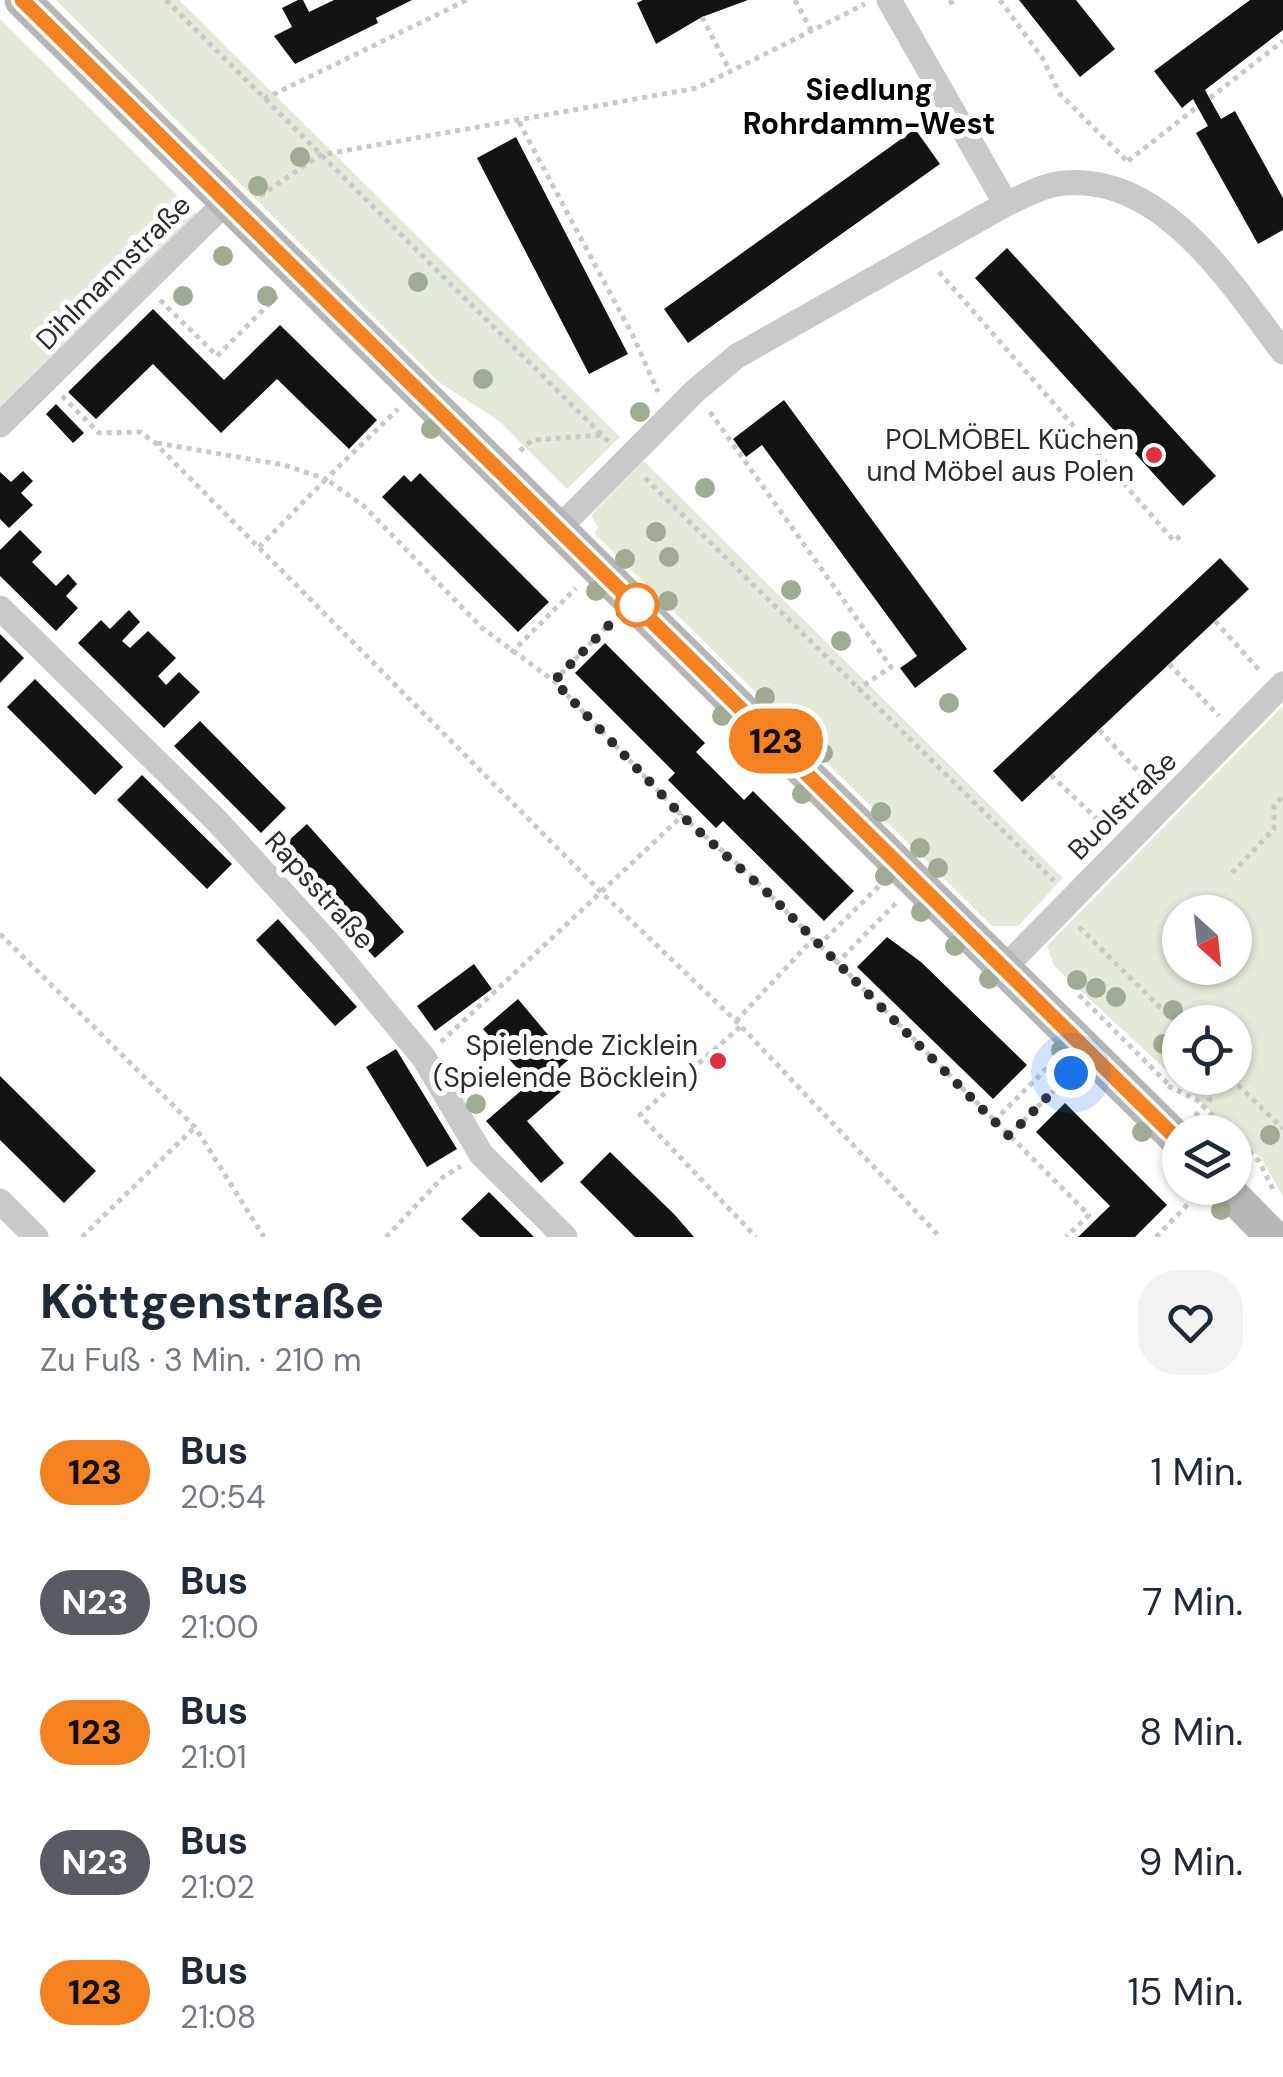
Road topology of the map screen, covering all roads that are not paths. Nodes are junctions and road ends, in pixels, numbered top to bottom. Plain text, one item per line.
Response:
1 (22, 0) edge
2 (889, 0) edge
3 (239, 202) junction
4 (1006, 204) junction
5 (1283, 352) edge
6 (0, 425) edge
7 (559, 528) junction
8 (0, 608) edge
9 (1280, 687) edge
10 (1004, 968) junction
11 (1182, 1115) edge
12 (0, 1201) edge
13 (1228, 1205) edge
14 (36, 1237) edge
15 (566, 1237) edge
16 (1273, 1237) edge

1 - 3 main road
2 - 4 street
3 - 6 street, Dihlmannstraße
3 - 7 main road
4 - 5 street
4 - 7 street
7 - 10 main road
8 - 15 street, Rapsstraße
9 - 10 street, Buolstraße
10 - 11 main road
12 - 14 street
13 - 16 main road

